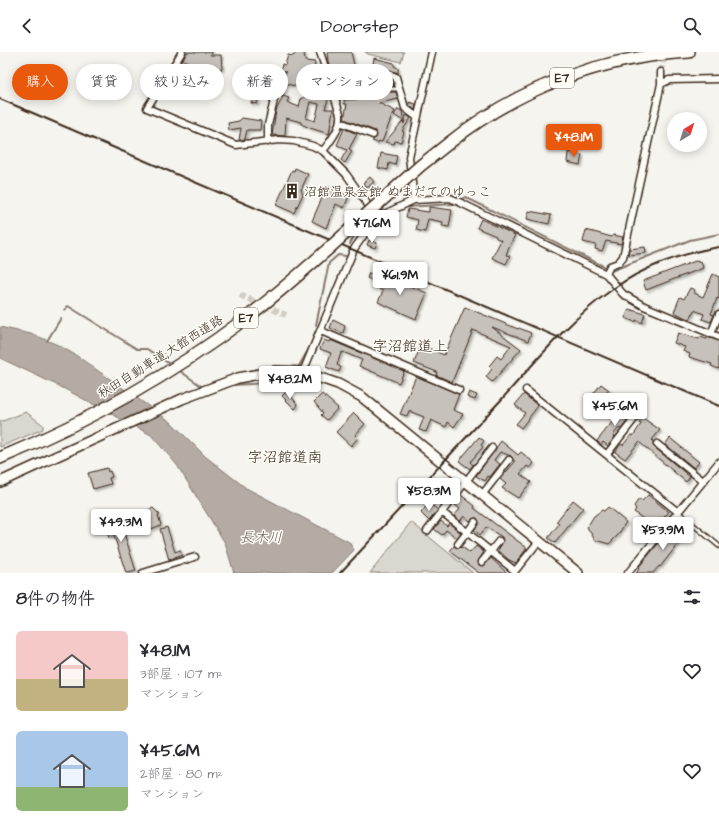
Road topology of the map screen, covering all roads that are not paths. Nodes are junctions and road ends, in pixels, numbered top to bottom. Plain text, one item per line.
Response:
1 (182, 52) edge
2 (320, 52) edge
3 (432, 52) edge
4 (689, 52) edge
5 (174, 64) edge
6 (324, 64) edge
7 (661, 72) tunnel mouth
8 (393, 75) edge
9 (719, 79) edge
10 (661, 84) junction
11 (393, 89) edge
12 (398, 89) junction
13 (152, 100) edge
14 (274, 100) edge
15 (335, 100) edge
16 (418, 117) junction
17 (340, 122) junction
18 (373, 135) dead end
19 (268, 142) junction
20 (323, 151) junction
21 (414, 200) junction
22 (376, 218) junction
23 (606, 274) junction
24 (719, 314) edge
25 (321, 331) junction
26 (711, 334) junction
27 (719, 337) edge
28 (303, 372) junction
29 (459, 390) dead end
30 (526, 390) dead end
31 (639, 413) dead end
32 (657, 444) dead end
33 (492, 448) dead end
34 (607, 454) junction
35 (0, 458) edge
36 (509, 460) dead end
37 (719, 462) edge
38 (704, 481) junction
39 (0, 482) edge
40 (465, 482) junction
41 (482, 495) junction
42 (442, 512) junction
43 (678, 512) junction
44 (475, 522) dead end
45 (427, 531) dead end
46 (466, 532) junction
47 (500, 541) dead end
48 (539, 541) junction
49 (458, 544) dead end
50 (719, 546) edge
51 (490, 552) junction
52 (195, 556) dead end
53 (482, 562) dead end
54 (514, 572) edge
55 (143, 573) edge
56 (578, 573) edge
57 (628, 573) edge

1 - 5 street
2 - 6 street
3 - 16 street
4 - 35 highway, 秋田自動車道;大館西道路 / E7, bridge
7 - 10 street
8 - 12 street
9 - 10 street
10 - 23 street
11 - 12 lane
12 - 16 street
13 - 19 street
14 - 19 street
15 - 17 street
16 - 21 street
17 - 18 street
17 - 20 street
19 - 20 street
20 - 22 street
21 - 22 street
21 - 23 street
22 - 25 street
23 - 26 street
24 - 26 street
25 - 28 street
25 - 29 street
26 - 27 street
28 - 39 street
28 - 40 street
30 - 34 street
31 - 34 street
32 - 38 street
33 - 40 street
34 - 43 street
36 - 41 street
37 - 38 street
38 - 43 street
40 - 41 street
40 - 42 street
41 - 48 street
42 - 45 street
42 - 46 street
43 - 50 lane
43 - 57 street
44 - 46 street
46 - 49 street
46 - 51 street
47 - 51 street
48 - 54 street
48 - 56 street
51 - 53 street
51 - 54 street
52 - 55 street

